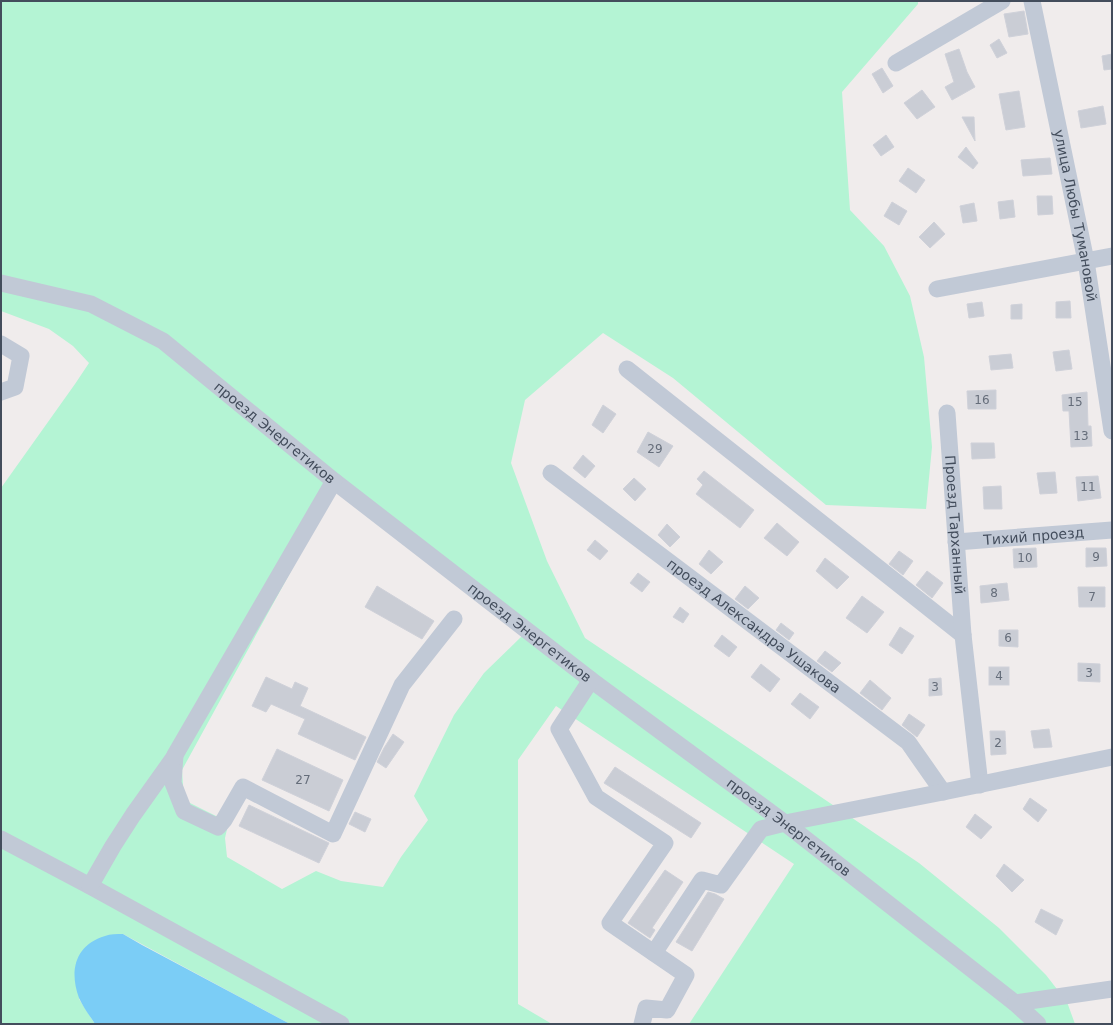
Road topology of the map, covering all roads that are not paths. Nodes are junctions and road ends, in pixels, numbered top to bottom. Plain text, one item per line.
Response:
1 (1002, 1) edge
2 (1032, 1) edge
3 (896, 63) dead end
4 (1112, 256) edge
5 (1086, 261) junction
6 (1, 283) edge
7 (937, 289) dead end
8 (1, 344) edge
9 (627, 369) dead end
10 (1, 392) edge
11 (947, 413) dead end
12 (1112, 431) edge
13 (552, 473) dead end
14 (334, 481) junction
15 (1112, 530) edge
16 (956, 542) junction
17 (454, 619) dead end
18 (963, 636) junction
19 (591, 680) junction
20 (176, 755) junction
21 (1112, 757) edge
22 (980, 785) junction
23 (943, 792) junction
24 (785, 822) junction
25 (1, 839) edge
26 (90, 886) junction
27 (654, 953) junction
28 (1112, 990) edge
29 (1014, 1003) junction
30 (341, 1024) edge
31 (642, 1024) edge
32 (1038, 1024) edge

1 - 3 street
2 - 5 street, улица Любы Тумановой
4 - 5 street
5 - 7 street
5 - 12 street, улица Любы Тумановой
6 - 14 street, проезд Энергетиков
8 - 10 street
9 - 18 street
11 - 16 street, Проезд Тарханный
13 - 23 street, проезд Александра Ушакова
14 - 19 street, проезд Энергетиков
14 - 20 street
15 - 16 street, Тихий проезд
16 - 18 street, Проезд Тарханный
17 - 20 street
18 - 22 street, Проезд Тарханный
19 - 24 street, проезд Энергетиков
19 - 27 street
20 - 26 street
21 - 22 street
22 - 23 street
23 - 24 street
24 - 27 street
24 - 29 street, проезд Энергетиков
25 - 26 street
26 - 30 street
27 - 31 street
28 - 29 street
29 - 32 street, проезд Энергетиков

